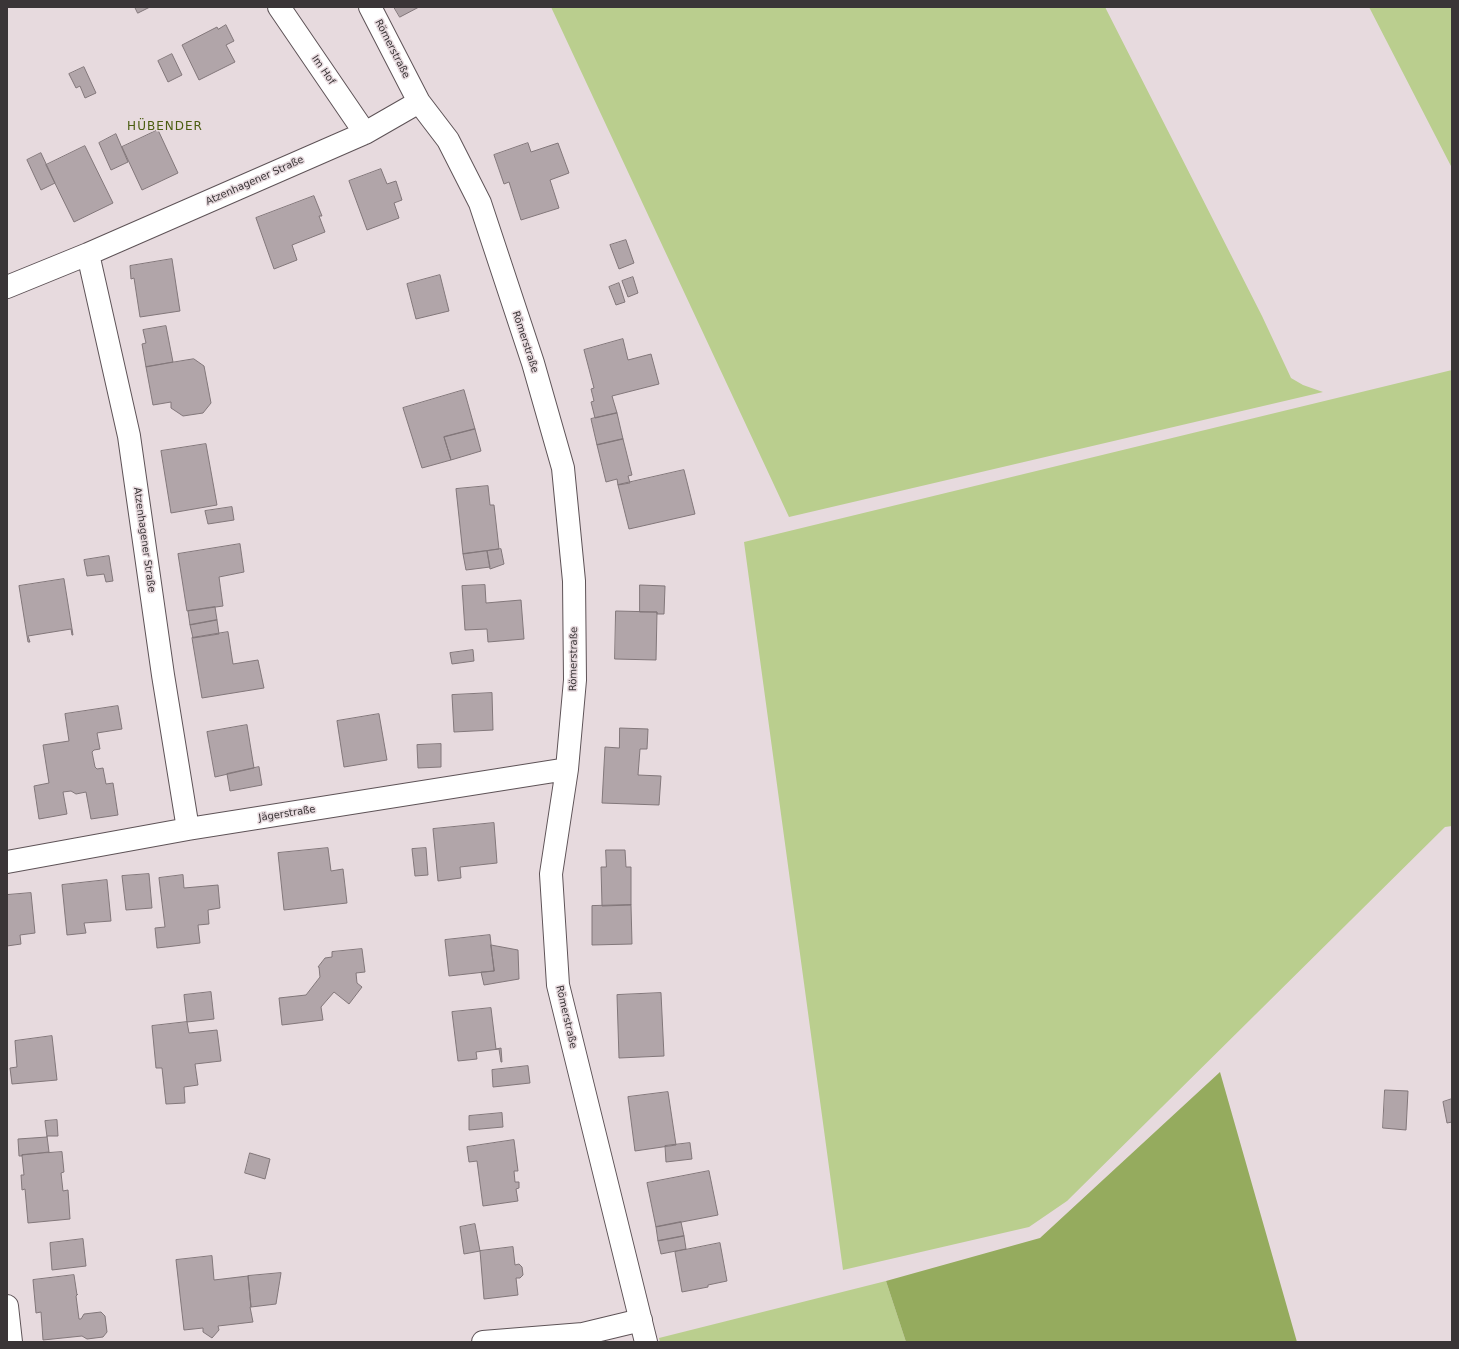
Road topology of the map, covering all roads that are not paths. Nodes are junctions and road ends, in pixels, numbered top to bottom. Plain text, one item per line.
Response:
1 (279, 7) edge
2 (370, 7) edge
3 (419, 102) junction
4 (365, 133) junction
5 (88, 254) junction
6 (7, 287) edge
7 (567, 769) junction
8 (188, 829) junction
9 (7, 862) edge
10 (7, 1306) edge
11 (641, 1320) junction
12 (11, 1342) edge
13 (483, 1342) edge
14 (646, 1342) edge

1 - 4 street, Im Hof
2 - 3 street, Römerstraße
3 - 4 street, Atzenhagener Straße
3 - 7 street, Römerstraße
4 - 5 street, Atzenhagener Straße
5 - 6 street, Atzenhagener Straße
5 - 8 street, Atzenhagener Straße
7 - 8 street, Jägerstraße
7 - 11 street, Römerstraße
8 - 9 street, Jägerstraße
10 - 12 street
11 - 13 street
11 - 14 street, Römerstraße

